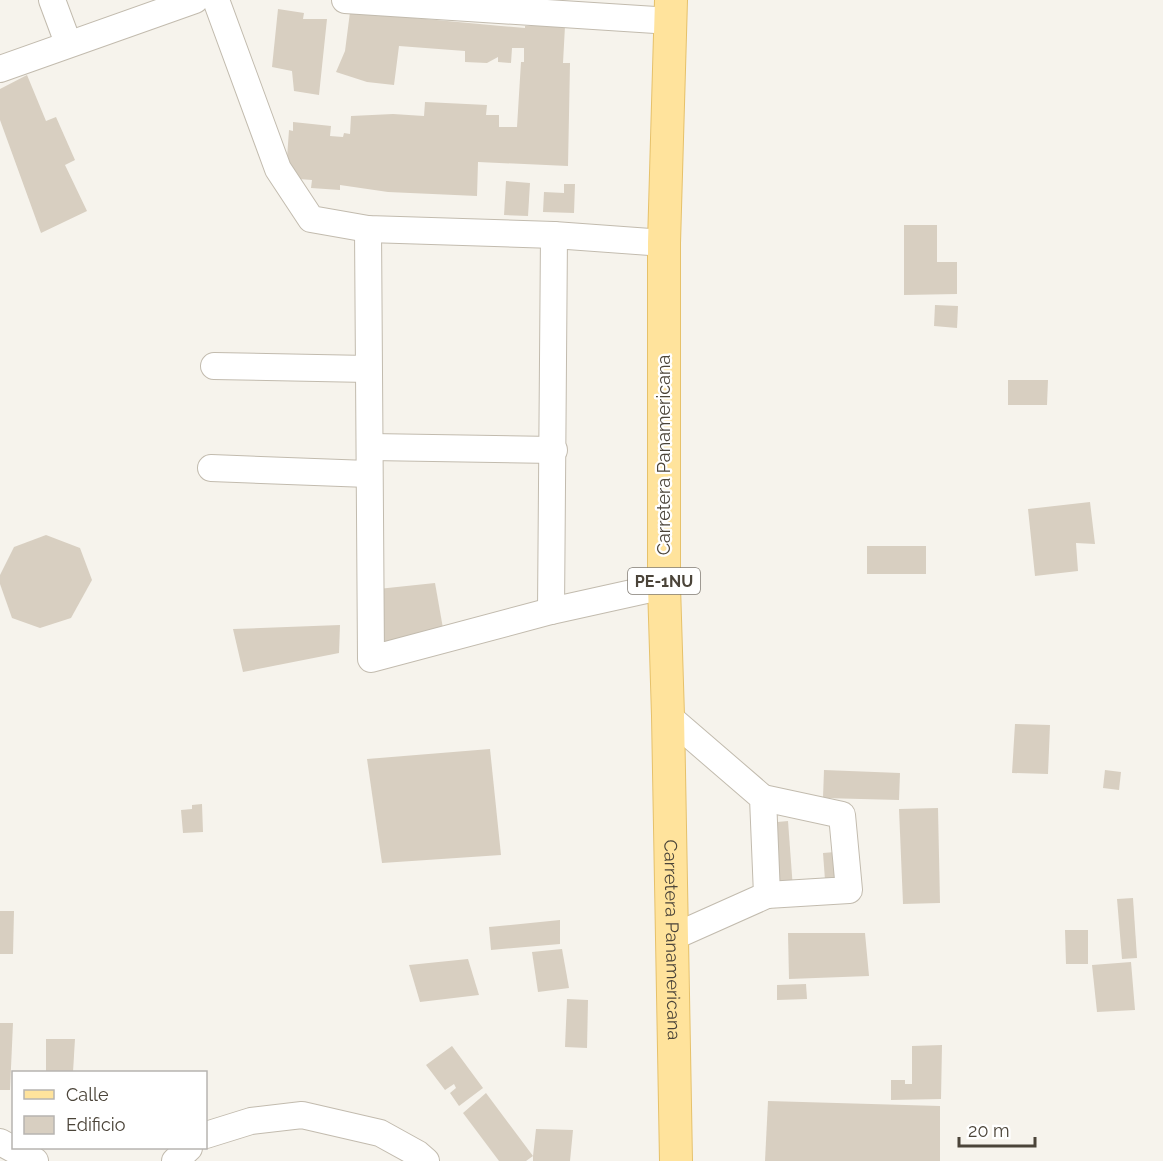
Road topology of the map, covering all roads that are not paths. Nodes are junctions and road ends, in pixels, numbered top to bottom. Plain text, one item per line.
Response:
1 (52, 0) edge
2 (195, 0) edge
3 (216, 0) edge
4 (345, 0) edge
5 (372, 1) edge
6 (671, 11) edge
7 (68, 43) junction
8 (0, 69) edge
9 (368, 229) junction
10 (554, 235) junction
11 (664, 243) junction
12 (214, 366) dead end
13 (368, 369) junction
14 (370, 447) junction
15 (554, 450) junction
16 (211, 468) dead end
17 (368, 474) junction
18 (664, 586) junction
19 (551, 611) junction
20 (668, 716) junction
21 (763, 798) junction
22 (767, 895) junction
23 (673, 937) junction
24 (207, 1136) edge
25 (13, 1149) edge
26 (188, 1149) edge
27 (35, 1161) edge
28 (175, 1161) edge
29 (426, 1161) edge
30 (676, 1161) edge

1 - 7 street
2 - 7 street
3 - 9 street
4 - 5 street
5 - 6 street
6 - 11 main road, Carretera Panamericana / PE-1NU
7 - 8 street
9 - 10 street
9 - 13 street
10 - 11 street
10 - 15 street
11 - 18 main road, Carretera Panamericana / PE-1NU
12 - 13 street
13 - 14 street
14 - 15 street
14 - 17 street
15 - 19 street
16 - 17 street
17 - 19 street
18 - 19 street
18 - 20 main road, Carretera Panamericana / PE-1NU
20 - 21 street
20 - 23 main road, Carretera Panamericana / PE-1NU
21 - 22 street
21 - 22 street
22 - 23 street
23 - 30 main road, Carretera Panamericana / PE-1NU
24 - 29 street
25 - 27 street
26 - 28 street

